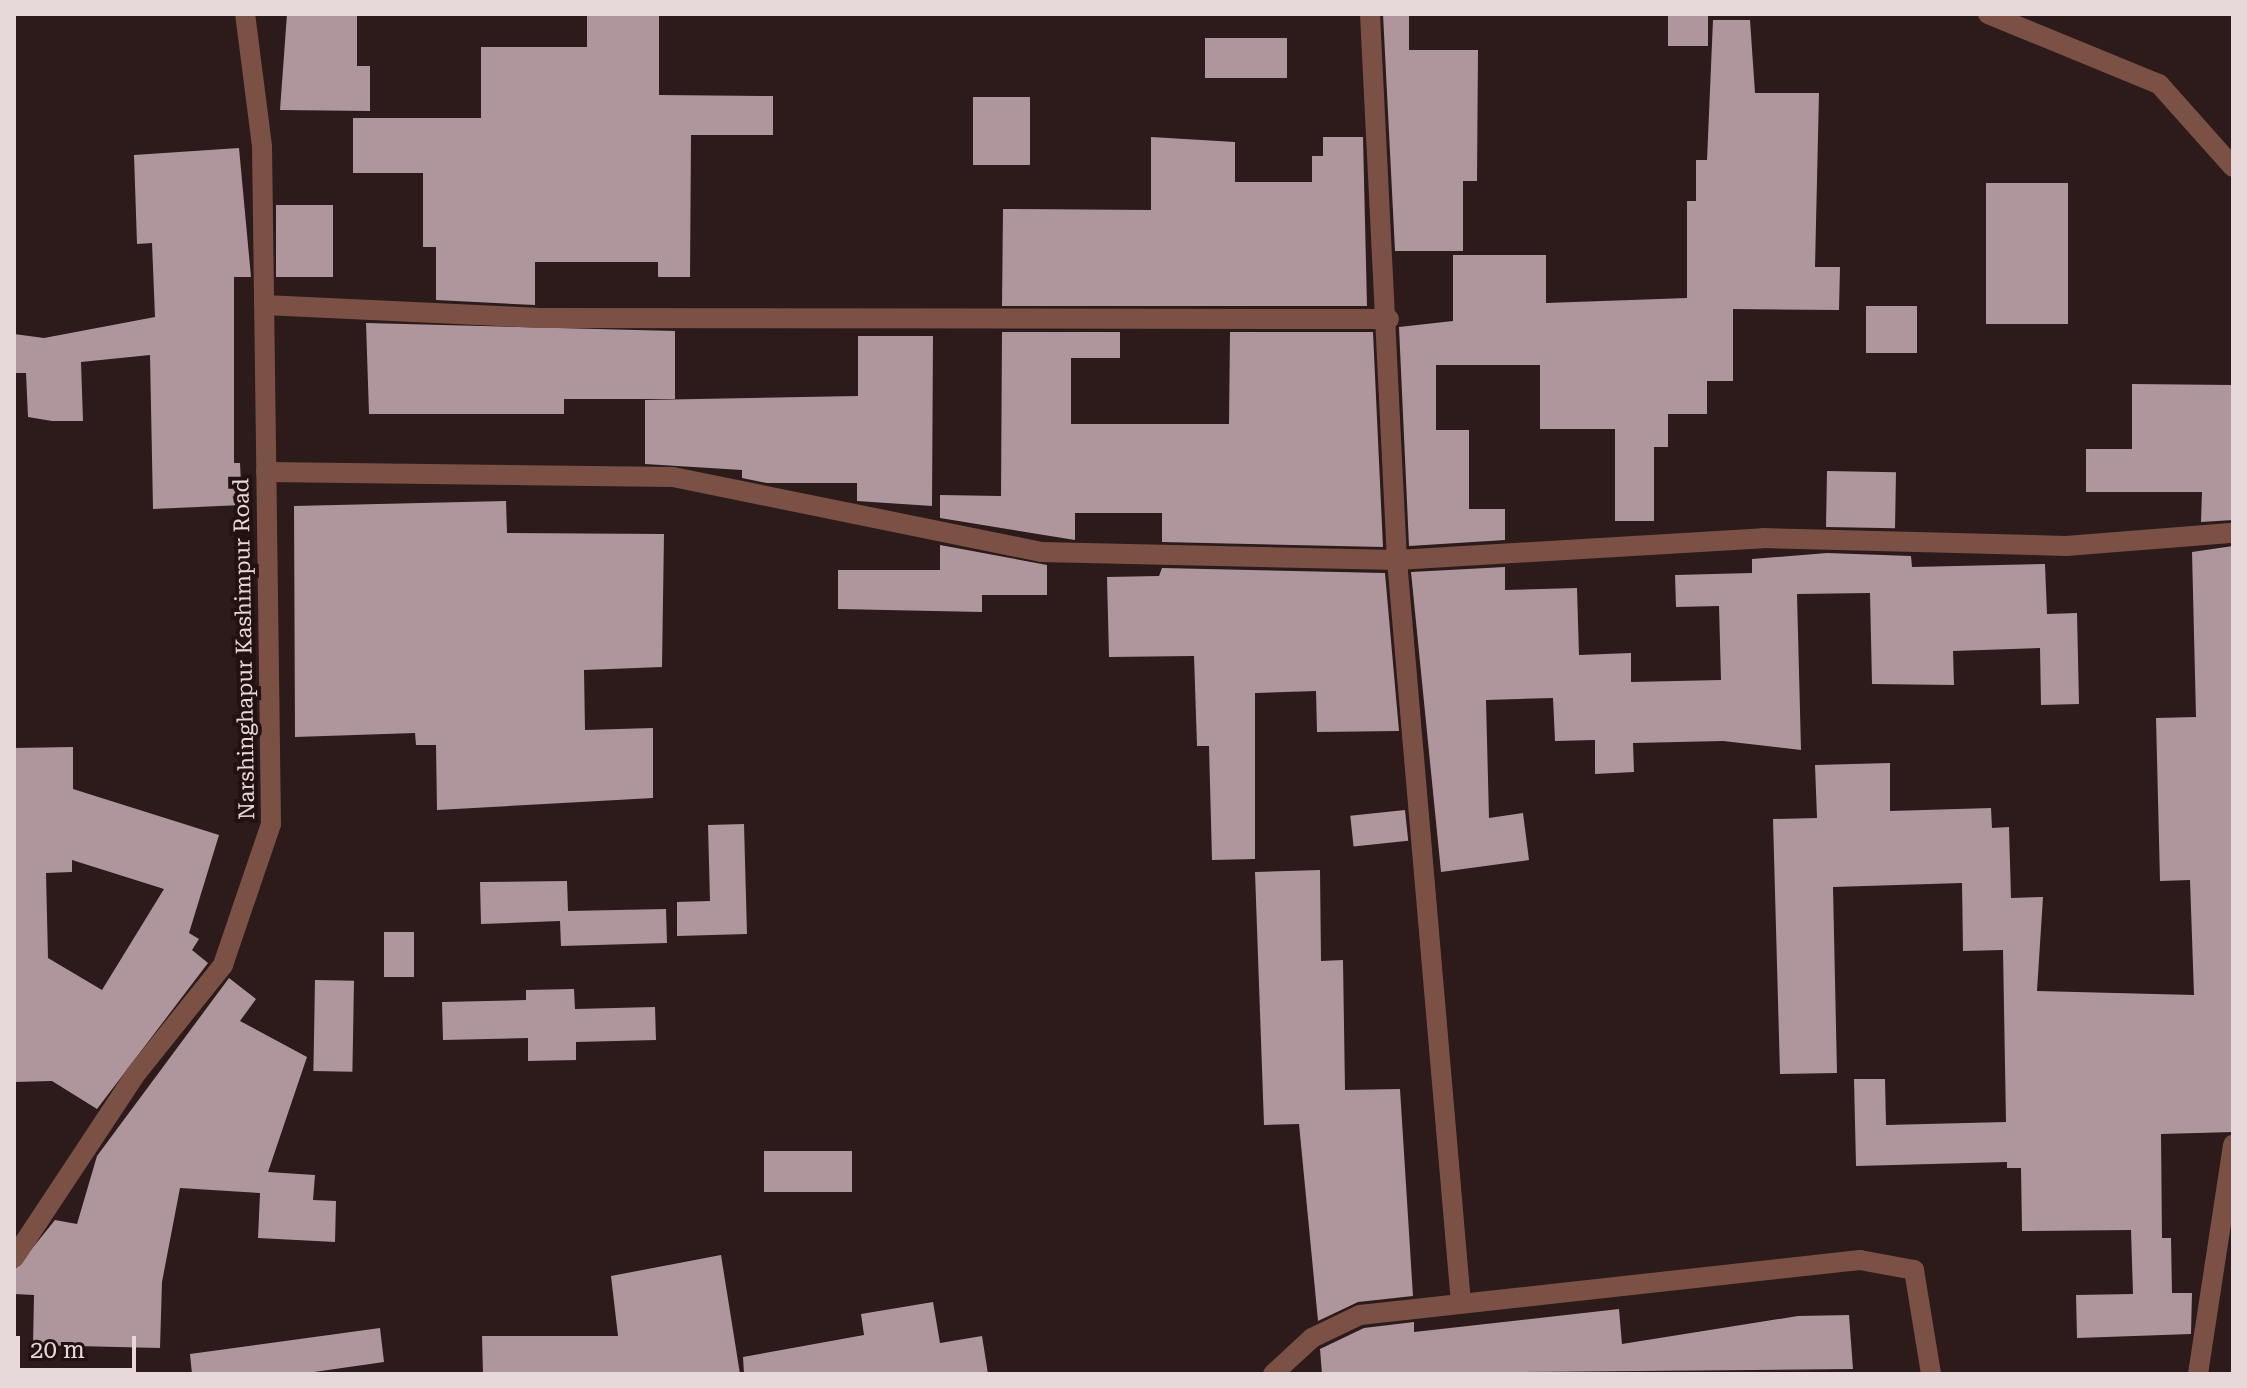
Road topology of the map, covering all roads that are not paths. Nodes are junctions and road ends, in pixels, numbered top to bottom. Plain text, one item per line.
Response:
1 (245, 14) edge
2 (1370, 14) edge
3 (1988, 14) edge
4 (2233, 167) edge
5 (264, 305) junction
6 (1389, 319) junction
7 (266, 472) junction
8 (2233, 533) edge
9 (1397, 560) junction
10 (2233, 1145) edge
11 (14, 1258) edge
12 (1461, 1303) junction
13 (1273, 1374) edge
14 (1931, 1374) edge
15 (2198, 1374) edge

1 - 5 street, Narshinghapur Kashimpur Road
2 - 6 street
3 - 4 street
5 - 6 street
5 - 7 street, Narshinghapur Kashimpur Road
6 - 9 street
7 - 9 street
7 - 11 street, Narshinghapur Kashimpur Road
8 - 9 street
9 - 12 street
10 - 15 street
12 - 13 street
12 - 14 street

